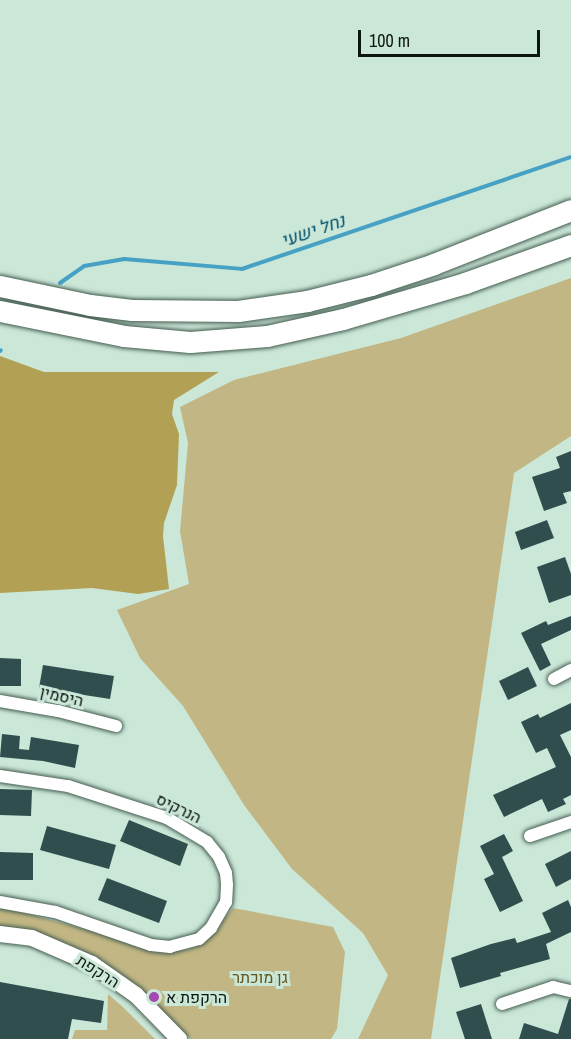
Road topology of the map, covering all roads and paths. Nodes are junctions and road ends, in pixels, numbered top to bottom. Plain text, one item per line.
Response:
1 (571, 210) edge
2 (571, 245) edge
3 (0, 286) edge
4 (0, 311) edge
5 (571, 670) edge
6 (554, 679) dead end
7 (0, 701) edge
8 (116, 726) dead end
9 (0, 776) edge
10 (571, 822) edge
11 (530, 836) dead end
12 (0, 902) edge
13 (0, 934) edge
14 (571, 991) edge
15 (502, 1004) dead end
16 (179, 1039) edge

1 - 3 highway
2 - 4 highway
5 - 6 street
7 - 8 street, היסמין
9 - 12 street, הנרקיס
10 - 11 street
13 - 16 street, הרקפת
14 - 15 street

